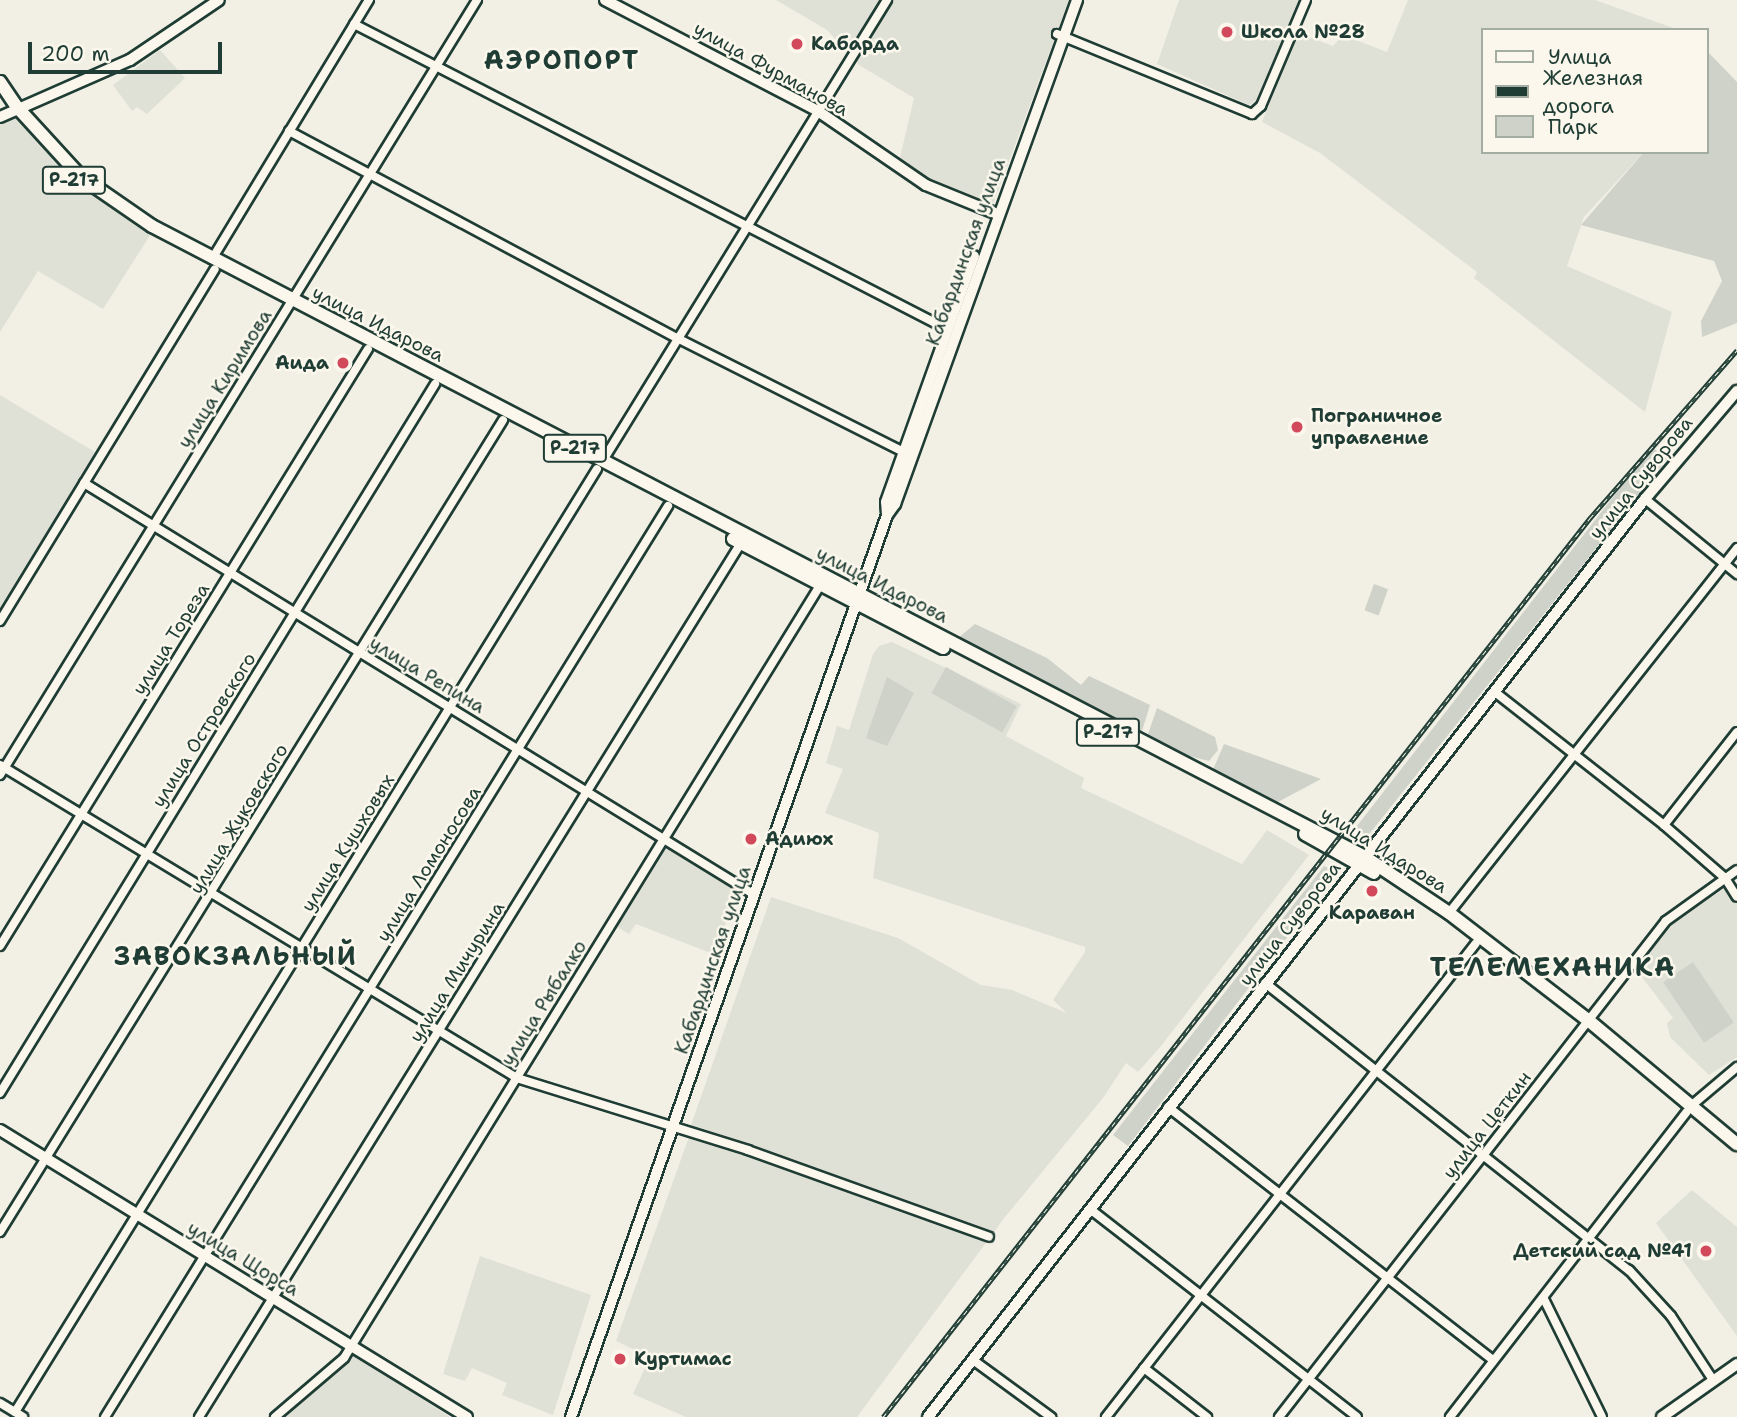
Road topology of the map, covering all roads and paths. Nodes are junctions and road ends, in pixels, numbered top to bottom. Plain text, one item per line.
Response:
1 (219, 0) edge
2 (369, 0) edge
3 (477, 0) edge
4 (605, 0) edge
5 (887, 0) edge
6 (1069, 0) edge
7 (1077, 0) edge
8 (1306, 0) edge
9 (354, 24) junction
10 (1060, 35) junction
11 (436, 67) junction
12 (0, 82) edge
13 (0, 98) edge
14 (818, 111) junction
15 (9, 112) edge
16 (289, 131) junction
17 (368, 177) junction
18 (994, 213) junction
19 (746, 228) junction
20 (213, 264) junction
21 (290, 304) junction
22 (947, 329) junction
23 (677, 338) junction
24 (368, 349) junction
25 (435, 384) junction
26 (1737, 391) edge
27 (503, 420) junction
28 (904, 452) junction
29 (600, 466) junction
30 (84, 483) junction
31 (1645, 499) junction
32 (668, 506) junction
33 (887, 515) junction
34 (154, 525) junction
35 (741, 543) junction
36 (1737, 548) edge
37 (1724, 564) junction
38 (231, 572) junction
39 (1737, 574) edge
40 (818, 587) junction
41 (857, 599) junction
42 (295, 611) junction
43 (0, 621) edge
44 (359, 653) junction
45 (1495, 692) junction
46 (450, 707) junction
47 (1737, 732) edge
48 (519, 748) junction
49 (1575, 754) junction
50 (2, 769) edge
51 (588, 790) junction
52 (82, 813) junction
53 (1664, 825) junction
54 (664, 839) junction
55 (146, 854) junction
56 (1362, 860) junction
57 (1737, 870) edge
58 (1724, 878) junction
59 (213, 893) junction
60 (755, 895) junction
61 (1737, 897) edge
62 (1449, 913) junction
63 (1476, 943) junction
64 (0, 946) edge
65 (301, 948) junction
66 (1265, 983) junction
67 (370, 990) junction
68 (1586, 1023) junction
69 (437, 1033) junction
70 (1737, 1067) edge
71 (1376, 1072) junction
72 (517, 1078) junction
73 (0, 1093) edge
74 (1168, 1107) junction
75 (1689, 1108) junction
76 (673, 1126) junction
77 (0, 1130) edge
78 (1737, 1144) edge
79 (1737, 1153) edge
80 (46, 1157) junction
81 (1483, 1157) junction
82 (1281, 1193) junction
83 (1090, 1209) junction
84 (136, 1213) junction
85 (0, 1232) edge
86 (989, 1237) dead end
87 (1591, 1238) junction
88 (205, 1256) junction
89 (1387, 1280) junction
90 (1201, 1295) junction
91 (274, 1298) junction
92 (1544, 1299) junction
93 (351, 1346) junction
94 (973, 1360) junction
95 (1493, 1360) junction
96 (1737, 1364) edge
97 (1144, 1367) junction
98 (1310, 1379) junction
99 (1713, 1380) junction
100 (0, 1403) edge
101 (19, 1415) edge
102 (105, 1417) edge
103 (199, 1417) edge
104 (275, 1417) edge
105 (467, 1417) edge
106 (571, 1417) edge
107 (928, 1417) edge
108 (1051, 1417) edge
109 (1106, 1417) edge
110 (1207, 1417) edge
111 (1279, 1417) edge
112 (1357, 1417) edge
113 (1450, 1417) edge
114 (1602, 1417) edge
115 (1662, 1417) edge

1 - 15 main road
2 - 9 street
3 - 11 street, улица Киримова
4 - 14 main road, улица Фурманова
5 - 14 street, улица Кушховых
6 - 10 main road, Кабардинская улица
7 - 10 main road, Кабардинская улица
8 - 10 street
9 - 11 street
9 - 16 street
10 - 18 main road, Кабардинская улица
11 - 17 street, улица Киримова
11 - 19 street
12 - 15 main road, улица Идарова / Р-217
13 - 15 main road, улица Идарова / Р-217
14 - 18 main road, улица Фурманова
14 - 19 street, улица Кушховых
15 - 20 main road, улица Идарова / Р-217
15 - 20 main road, улица Идарова / Р-217
16 - 17 street
16 - 20 street
17 - 21 street, улица Киримова
17 - 23 street
18 - 22 main road, Кабардинская улица
18 - 33 main road, Кабардинская улица
19 - 22 street
19 - 23 street, улица Кушховых
20 - 21 main road, улица Идарова / Р-217
20 - 30 street
21 - 24 main road, улица Идарова / Р-217
21 - 29 main road, улица Идарова / Р-217
21 - 34 street, улица Киримова
22 - 28 main road, Кабардинская улица
23 - 28 street
23 - 29 street, улица Кушховых
24 - 25 main road, улица Идарова / Р-217
24 - 38 street, улица Тореза
25 - 27 main road, улица Идарова / Р-217
25 - 42 street, улица Островского
26 - 31 main road, улица Суворова
27 - 29 main road, улица Идарова / Р-217
27 - 44 street, улица Жуковского
28 - 33 main road, Кабардинская улица
29 - 32 main road, улица Идарова / Р-217
29 - 41 main road, улица Идарова / Р-217
29 - 46 street, улица Кушховых
30 - 34 street, улица Репина
30 - 43 street
31 - 37 street
31 - 45 main road, улица Суворова
32 - 35 main road, улица Идарова / Р-217
32 - 48 street, улица Ломоносова
33 - 41 main road, Кабардинская улица
34 - 38 street, улица Репина
34 - 50 street, улица Киримова
35 - 40 main road, улица Идарова / Р-217
35 - 51 street, улица Мичурина
36 - 37 street
37 - 39 street
37 - 49 street
38 - 42 street, улица Репина
38 - 52 street, улица Тореза
40 - 41 main road, улица Идарова / Р-217
40 - 54 street, улица Рыбалко
41 - 56 main road, улица Идарова / Р-217
41 - 60 main road, Кабардинская улица
42 - 44 street, улица Репина
42 - 55 street, улица Островского
44 - 46 street, улица Репина
44 - 59 street, улица Жуковского
45 - 49 street
45 - 56 main road, улица Суворова
46 - 48 street, улица Репина
46 - 65 street, улица Кушховых
47 - 53 street
48 - 51 street, улица Репина
48 - 67 street, улица Ломоносова
49 - 53 street
49 - 62 street
50 - 52 street
51 - 54 street, улица Репина
51 - 69 street, улица Мичурина
52 - 55 street
52 - 64 street, улица Тореза
53 - 58 street
54 - 60 street, улица Репина
54 - 72 street, улица Рыбалко
55 - 59 street
55 - 73 street, улица Островского
56 - 62 main road, улица Идарова / Р-217
56 - 63 main road, улица Идарова / Р-217
56 - 66 main road, улица Суворова
57 - 58 street, улица Цеткин
58 - 61 street
58 - 68 street, улица Цеткин
59 - 65 street
59 - 80 street, улица Жуковского
60 - 76 main road, Кабардинская улица
62 - 68 main road, улица Идарова / Р-217
63 - 68 main road, улица Идарова / Р-217
63 - 71 street
65 - 67 street
65 - 84 street, улица Кушховых
66 - 71 street
66 - 74 main road, улица Суворова
67 - 69 street
67 - 88 street, улица Ломоносова
68 - 75 main road, улица Идарова / Р-217
68 - 81 street, улица Цеткин
69 - 72 street
69 - 91 street, улица Мичурина
70 - 75 street
71 - 81 street
71 - 82 street
72 - 76 street
72 - 93 street, улица Рыбалко
74 - 82 street
74 - 83 main road, улица Суворова
75 - 78 main road, улица Идарова / Р-217
75 - 79 main road, улица Идарова / Р-217
75 - 87 street
76 - 86 street
76 - 106 main road, Кабардинская улица
77 - 80 main road, улица Щорса
80 - 84 main road, улица Щорса
80 - 85 street, улица Жуковского
81 - 87 street
81 - 89 street, улица Цеткин
82 - 89 street
82 - 90 street
83 - 90 street
83 - 94 main road, улица Суворова
84 - 88 main road, улица Щорса
84 - 101 street, улица Кушховых
87 - 92 street
87 - 99 street
88 - 91 main road, улица Щорса
88 - 102 street, улица Ломоносова
89 - 95 street
89 - 98 street, улица Цеткин
90 - 97 street
90 - 98 street
91 - 93 main road, улица Щорса
91 - 103 street, улица Мичурина
92 - 95 street
92 - 114 street
93 - 104 street, улица Рыбалко
93 - 105 main road, улица Щорса
94 - 107 main road, улица Суворова
94 - 108 street
95 - 113 street
96 - 99 main road
97 - 109 street
97 - 110 street
98 - 111 street, улица Цеткин
98 - 112 street
99 - 115 main road
100 - 101 street

